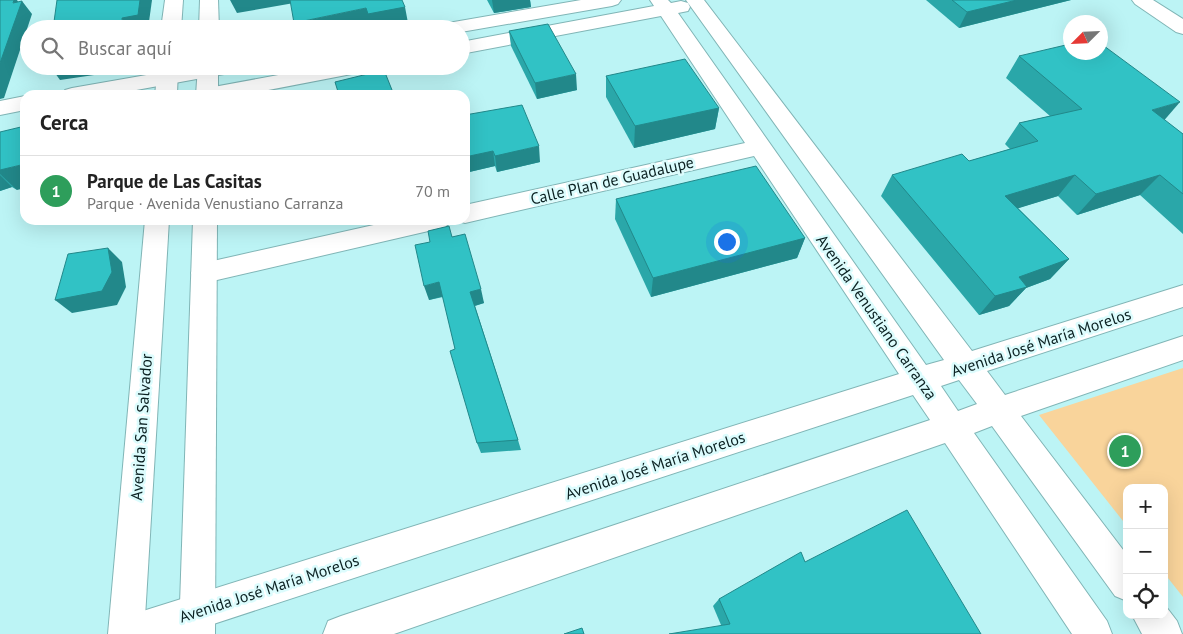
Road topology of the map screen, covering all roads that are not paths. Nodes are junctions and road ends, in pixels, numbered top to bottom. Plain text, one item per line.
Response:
1 (174, 0) edge
2 (210, 0) edge
3 (612, 0) edge
4 (1141, 0) edge
5 (1172, 0) edge
6 (702, 1) edge
7 (662, 5) edge
8 (1183, 7) edge
9 (172, 20) edge
10 (209, 20) edge
11 (470, 25) edge
12 (1183, 28) edge
13 (470, 46) edge
14 (186, 75) edge
15 (208, 75) edge
16 (314, 75) edge
17 (168, 80) edge
18 (104, 90) edge
19 (208, 90) edge
20 (235, 90) edge
21 (20, 104) edge
22 (0, 108) edge
23 (760, 147) junction
24 (470, 213) edge
25 (157, 225) edge
26 (205, 225) edge
27 (415, 225) edge
28 (204, 273) junction
29 (1183, 296) edge
30 (1183, 348) edge
31 (965, 366) junction
32 (920, 380) junction
33 (998, 411) junction
34 (952, 427) junction
35 (1123, 579) edge
36 (1153, 619) edge
37 (197, 623) edge
38 (126, 634) edge
39 (341, 634) edge
40 (1094, 634) edge
41 (1164, 634) edge

1 - 9 street
2 - 10 street
3 - 11 street
4 - 12 street
5 - 8 street
6 - 7 street
6 - 31 street
7 - 13 street
7 - 23 street, Avenida Venustiano Carranza
14 - 17 street
15 - 19 street
16 - 20 street
17 - 18 street
21 - 22 street
23 - 24 street, Calle Plan de Guadalupe
23 - 32 street, Avenida Venustiano Carranza
25 - 38 street, Avenida San Salvador
26 - 28 street
27 - 28 street
28 - 37 street
29 - 31 street, Avenida José María Morelos
30 - 33 street
31 - 32 street, Avenida José María Morelos
31 - 33 street
32 - 34 street, Avenida Venustiano Carranza
32 - 37 street, Avenida José María Morelos
33 - 34 street
33 - 35 street
34 - 39 street
34 - 40 street, Avenida Venustiano Carranza
36 - 41 street
37 - 38 street, Avenida José María Morelos

